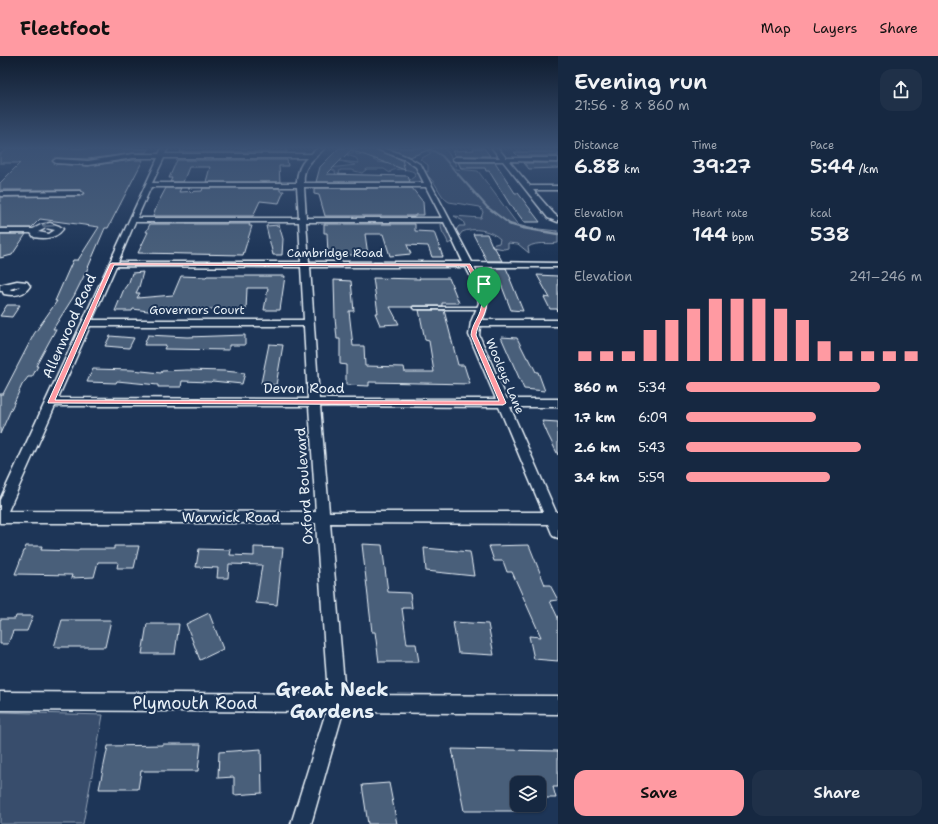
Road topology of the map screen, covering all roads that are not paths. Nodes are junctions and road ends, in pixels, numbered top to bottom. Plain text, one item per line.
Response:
1 (525, 184) edge
2 (148, 185) joint
3 (301, 185) junction
4 (429, 185) joint
5 (528, 188) junction
6 (558, 188) edge
7 (80, 193) dead end
8 (0, 194) edge
9 (132, 220) junction
10 (303, 220) junction
11 (446, 220) junction
12 (558, 220) edge
13 (0, 230) edge
14 (35, 231) dead end
15 (112, 264) junction
16 (305, 264) junction
17 (468, 265) junction
18 (558, 265) edge
19 (415, 308) dead end
20 (484, 308) junction
21 (86, 323) junction
22 (309, 323) junction
23 (476, 323) junction
24 (558, 323) edge
25 (51, 402) junction
26 (314, 403) junction
27 (503, 403) junction
28 (558, 403) edge
29 (0, 516) edge
30 (323, 518) junction
31 (555, 518) edge
32 (558, 532) edge
33 (0, 701) edge
34 (337, 704) junction
35 (558, 705) edge
36 (300, 824) edge

1 - 5 street
2 - 3 street
2 - 9 street, Allenwood Road
3 - 4 street
3 - 10 street, Oxford Boulevard
4 - 11 street
5 - 6 street
5 - 12 street
7 - 8 street
9 - 10 street
9 - 15 street, Allenwood Road
10 - 11 street
10 - 16 street, Oxford Boulevard
11 - 17 street
13 - 14 street
15 - 16 street, Cambridge Road
15 - 21 street, Allenwood Road
16 - 17 street, Cambridge Road
16 - 22 street, Oxford Boulevard
17 - 18 street, Cambridge Road
17 - 20 street
19 - 20 lane
20 - 23 street, Wooleys Lane
21 - 22 street, Governors Court
21 - 25 street, Allenwood Road
22 - 26 street, Oxford Boulevard
23 - 24 street
23 - 27 street, Wooleys Lane
25 - 26 street, Devon Road
25 - 29 street, Allenwood Road
26 - 27 street, Devon Road
26 - 30 street, Oxford Boulevard
27 - 28 street, Devon Road
27 - 31 street, Wooleys Lane
29 - 30 street, Warwick Road
30 - 31 street, Warwick Road
30 - 34 street, Oxford Boulevard
31 - 32 street, Wooleys Lane
33 - 34 street, Plymouth Road
34 - 35 street, Plymouth Road
34 - 36 street, Oxford Boulevard

